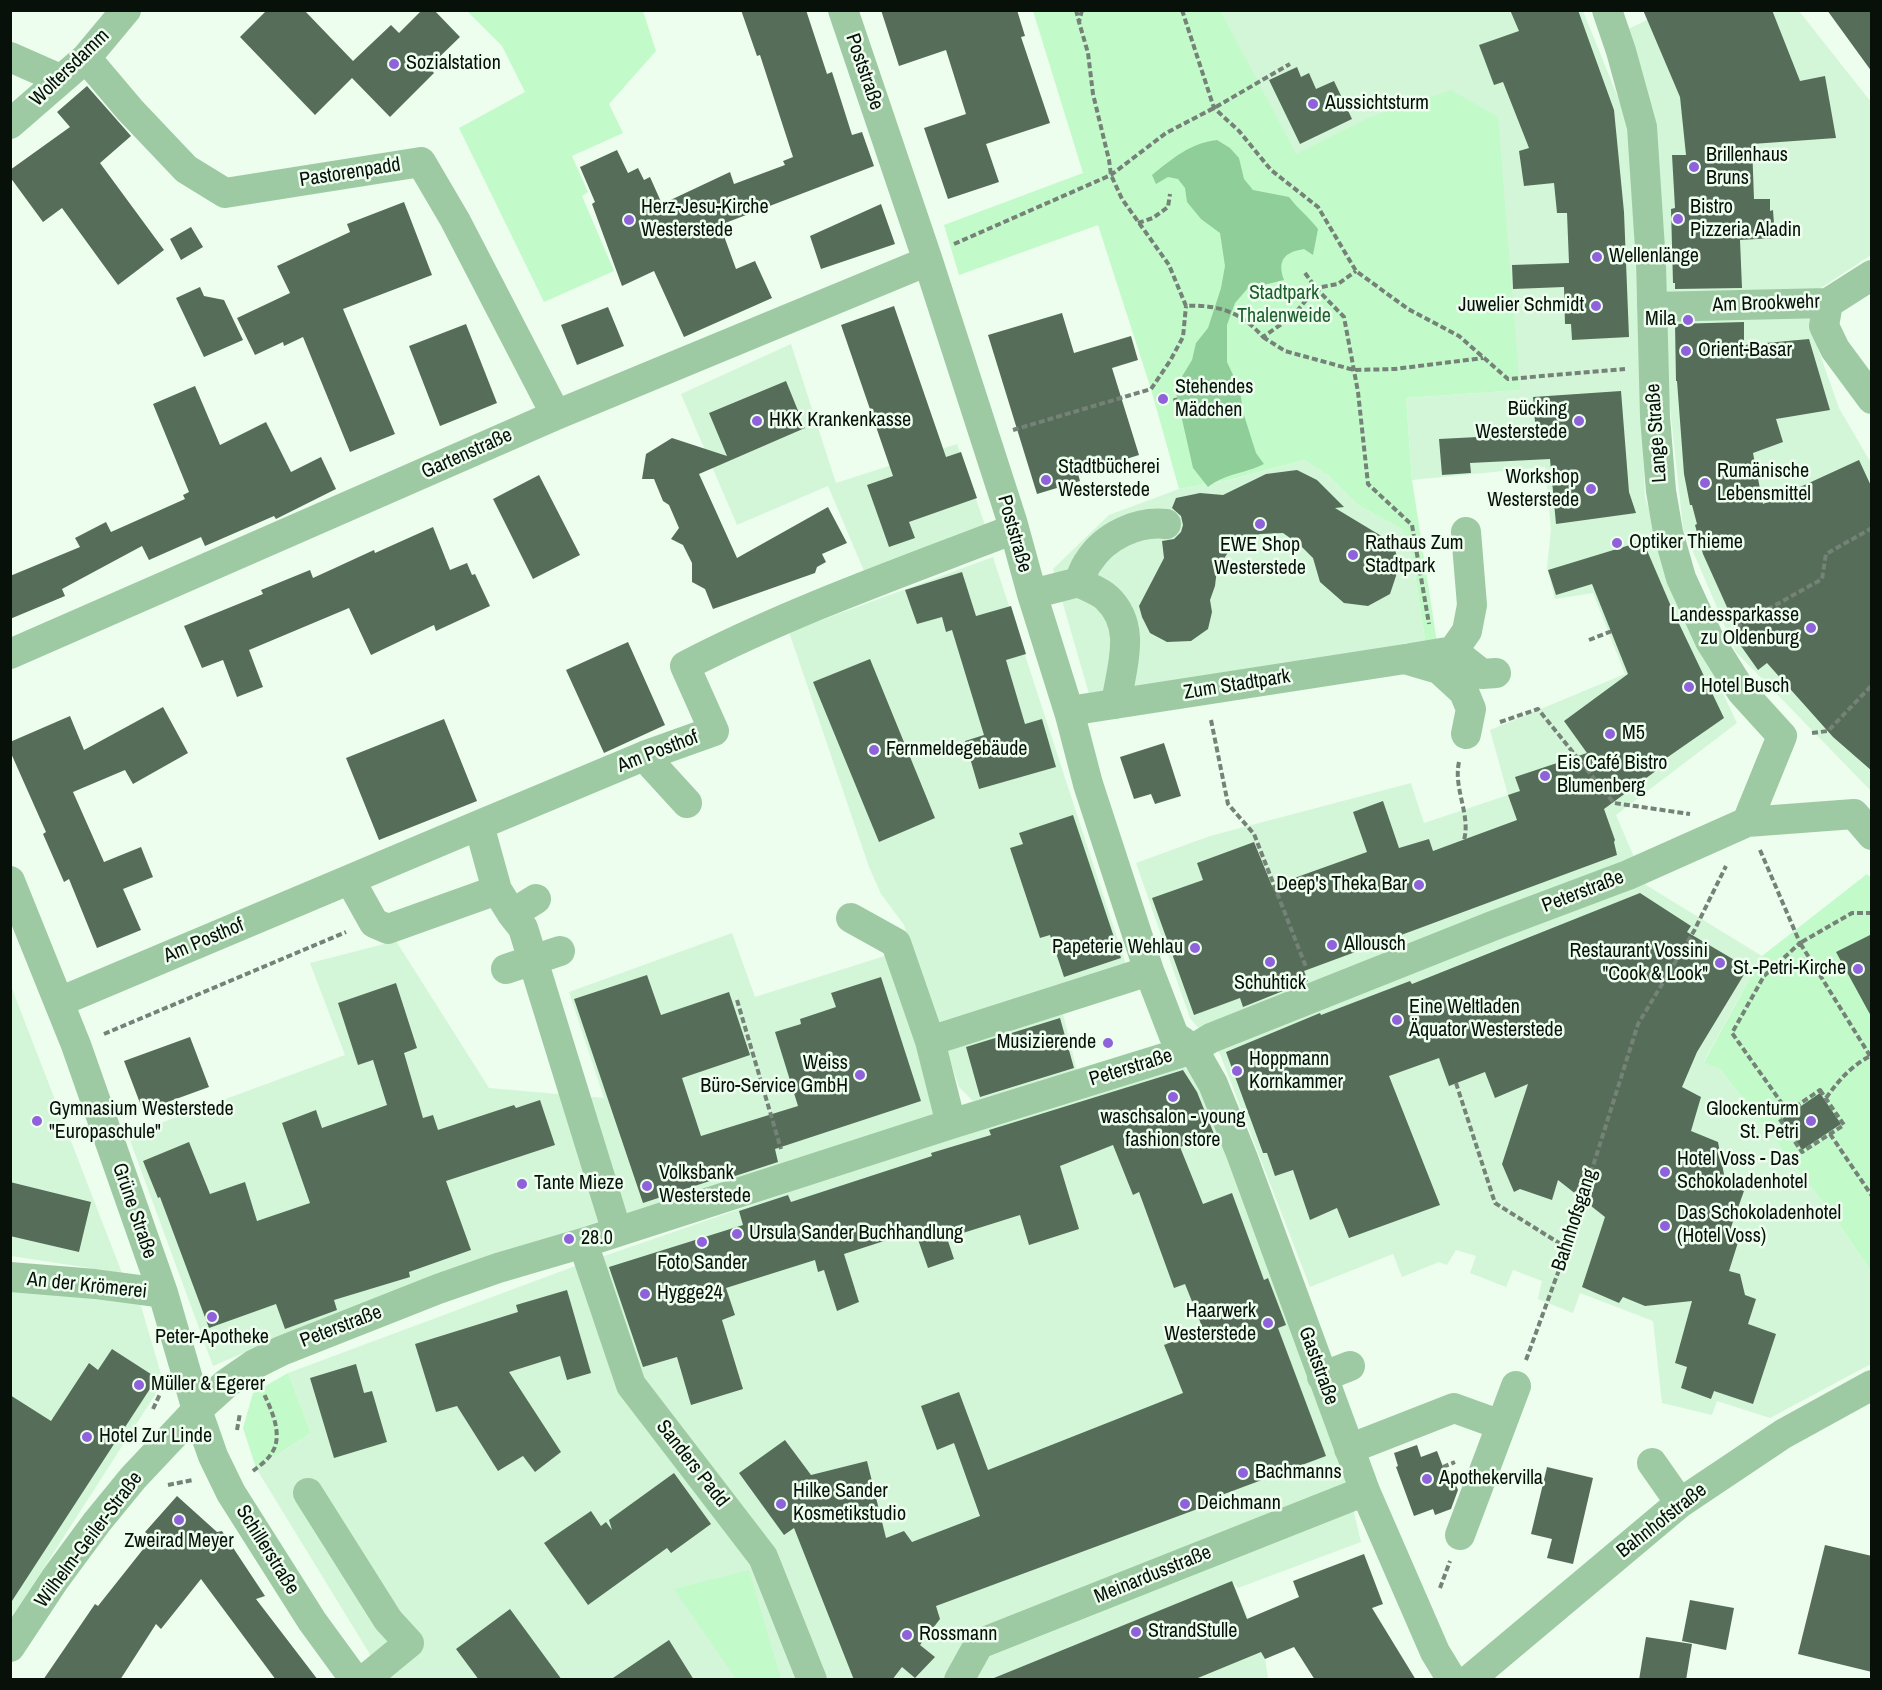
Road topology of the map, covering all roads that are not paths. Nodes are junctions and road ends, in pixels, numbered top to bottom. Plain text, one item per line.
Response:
1 (126, 10) edge
2 (843, 10) edge
3 (1607, 10) edge
4 (10, 57) edge
5 (86, 58) junction
6 (60, 79) junction
7 (10, 124) edge
8 (938, 254) junction
9 (1872, 275) edge
10 (1828, 303) junction
11 (1652, 307) junction
12 (1872, 399) edge
13 (556, 415) junction
14 (1166, 524) dead end
15 (1014, 529) junction
16 (1466, 532) dead end
17 (1079, 582) junction
18 (1032, 594) junction
19 (1453, 651) junction
20 (10, 654) edge
21 (1405, 659) junction
22 (1496, 673) dead end
23 (1116, 704) junction
24 (1070, 715) junction
25 (1466, 734) road end
26 (644, 756) junction
27 (687, 803) dead end
28 (1748, 822) junction
29 (479, 825) junction
30 (1872, 835) edge
31 (350, 880) junction
32 (10, 881) edge
33 (515, 901) junction
34 (852, 918) dead end
35 (1149, 971) junction
36 (59, 1002) junction
37 (930, 1041) junction
38 (1193, 1049) junction
39 (951, 1124) junction
40 (617, 1232) junction
41 (582, 1243) junction
42 (10, 1277) edge
43 (163, 1293) junction
44 (1350, 1366) dead end
45 (1322, 1377) junction
46 (1872, 1384) edge
47 (1515, 1386) road end
48 (197, 1410) junction
49 (1501, 1425) junction
50 (1349, 1449) junction
51 (1652, 1463) dead end
52 (1365, 1491) junction
53 (308, 1493) dead end
54 (1680, 1503) junction
55 (1460, 1535) road end
56 (10, 1647) edge
57 (355, 1680) edge
58 (364, 1680) edge
59 (812, 1680) edge
60 (959, 1680) edge
61 (1452, 1680) edge
62 (1468, 1680) edge

1 - 5 street, Woltersdamm
2 - 8 street, Poststraße
3 - 11 street, Lange Straße
4 - 6 street
5 - 6 street, Woltersdamm
5 - 13 street, Pastorenpadd
6 - 7 street, Woltersdamm
8 - 13 street, Gartenstraße
8 - 15 street, Poststraße
9 - 10 street, Am Brookwehr
10 - 11 street, Am Brookwehr
10 - 12 street
11 - 28 street, Lange Straße
13 - 20 street, Gartenstraße
14 - 17 street
15 - 18 street, Poststraße
15 - 26 street, Am Posthof
16 - 19 street
17 - 18 street
17 - 23 street
18 - 24 street, Poststraße
19 - 21 street, Zum Stadtpark
19 - 22 street
21 - 23 street, Zum Stadtpark
21 - 25 street, Zum Stadtpark
23 - 24 street, Zum Stadtpark
24 - 35 street, Poststraße
26 - 27 street
26 - 29 street, Am Posthof
28 - 30 street, Peterstraße
28 - 38 street, Peterstraße
29 - 31 street, Am Posthof
29 - 33 street
31 - 33 street
31 - 36 street, Am Posthof
32 - 36 street, Grüne Straße
33 - 40 street
34 - 37 street
35 - 37 street
35 - 38 street, Poststraße
36 - 43 street, Grüne Straße
37 - 39 street
38 - 39 street, Peterstraße
38 - 45 street, Gaststraße
39 - 40 street, Peterstraße
40 - 41 street, Peterstraße
41 - 48 street, Peterstraße
41 - 59 street, Sanders Padd
42 - 43 street, An der Krömerei
43 - 48 street, Grüne Straße
44 - 45 street
45 - 50 street, Gaststraße
46 - 54 street, Bahnhofstraße
47 - 49 street
48 - 56 street, Wilhelm-Geiler-Straße
48 - 57 street, Schillerstraße
49 - 50 street
49 - 55 street
50 - 52 street, Gaststraße
51 - 54 street
52 - 60 street, Meinardusstraße
52 - 61 street, Gaststraße
53 - 58 street
54 - 62 street, Bahnhofstraße

